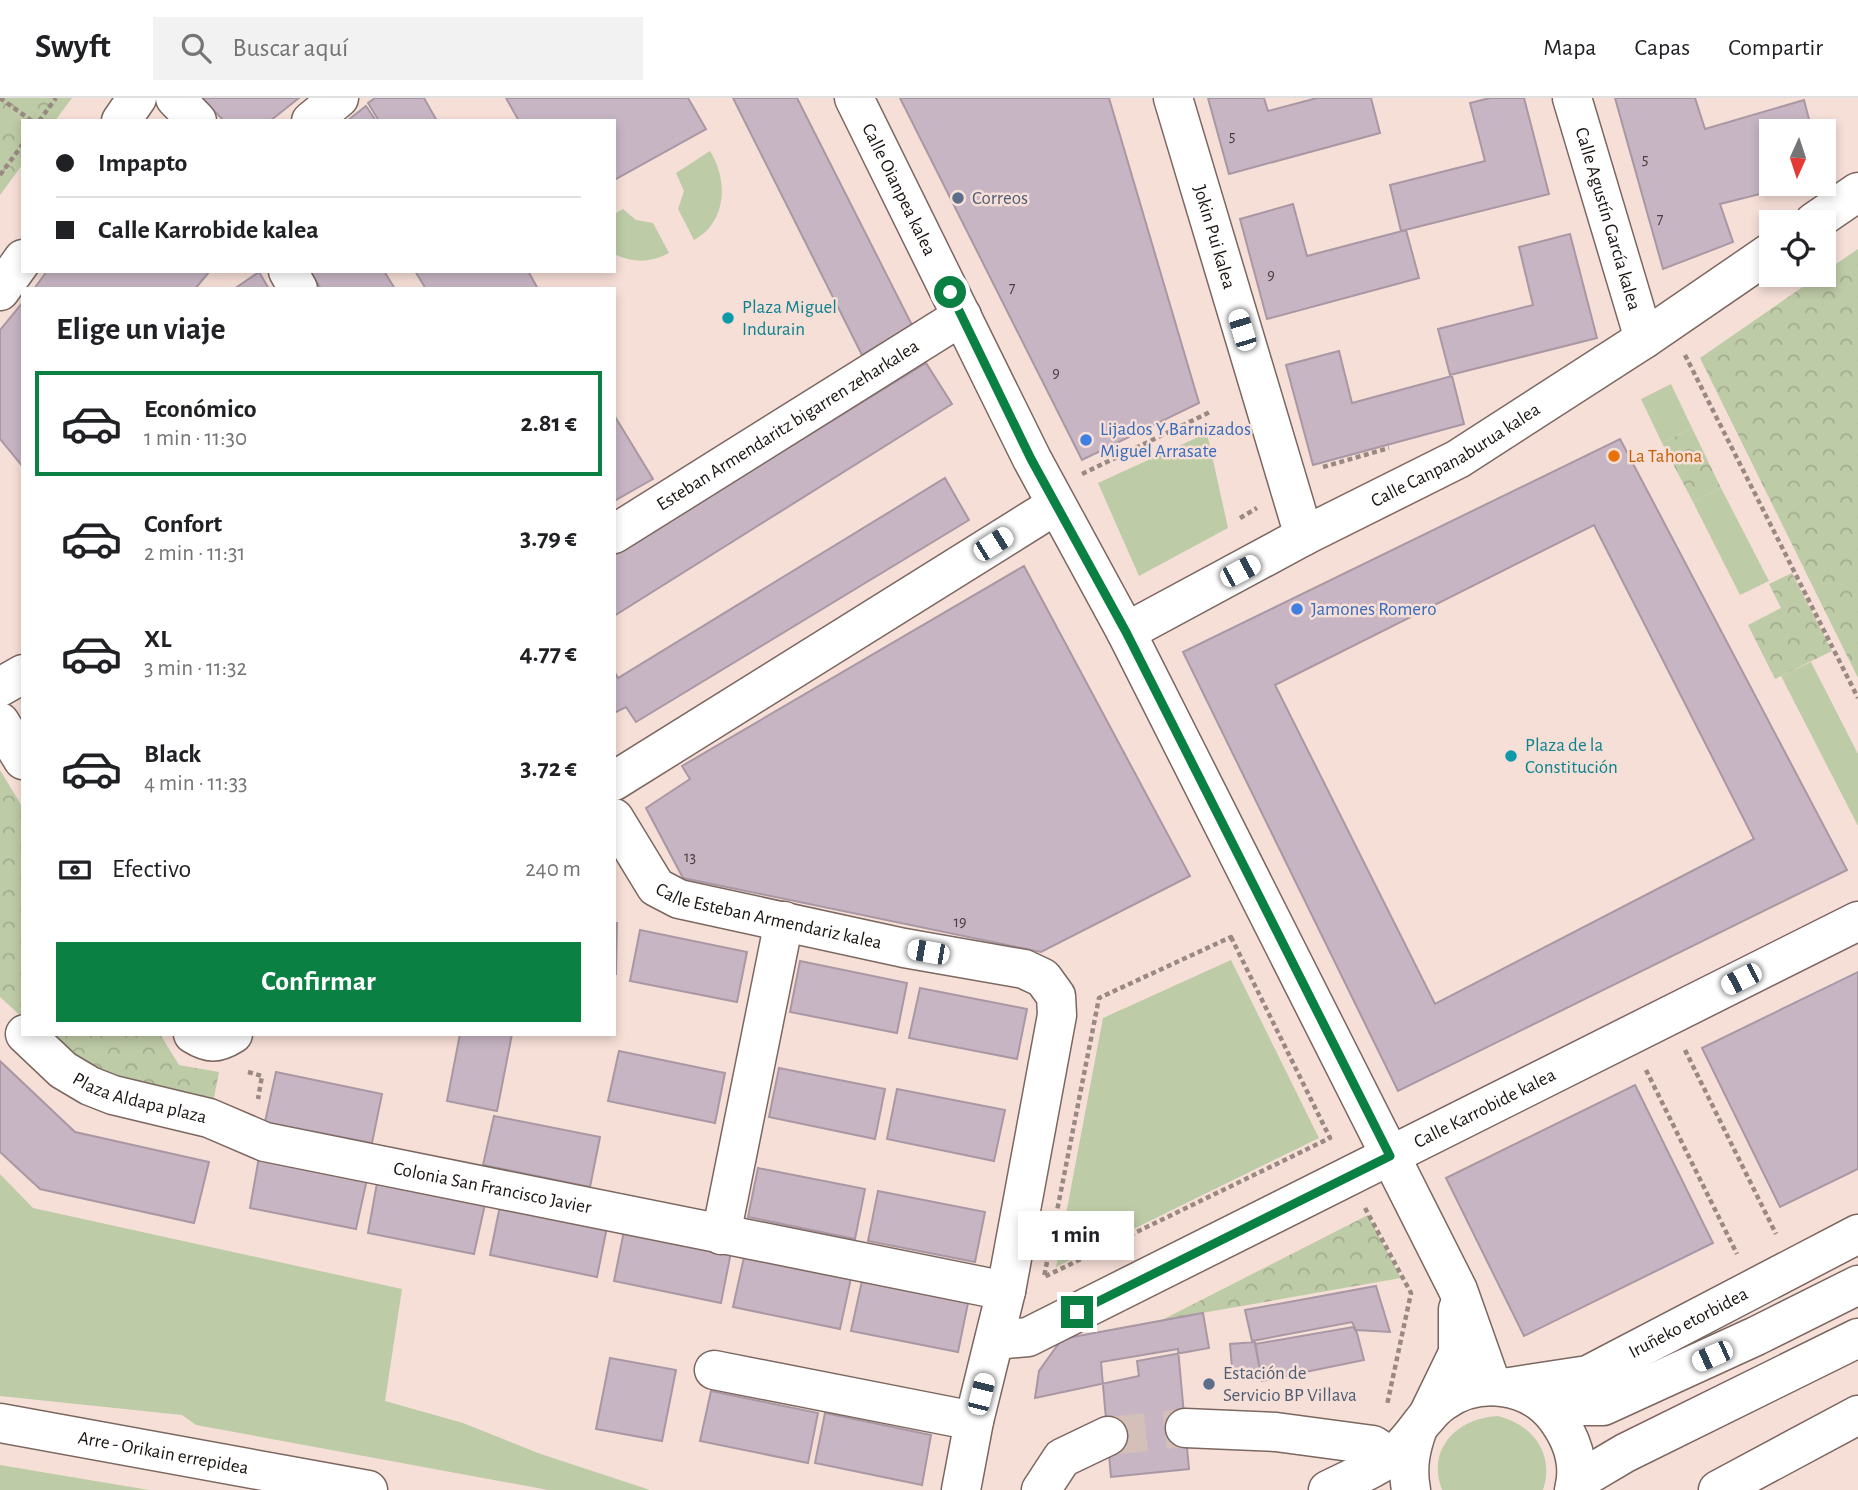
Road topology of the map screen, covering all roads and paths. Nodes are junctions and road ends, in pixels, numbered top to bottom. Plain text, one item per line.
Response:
1 (0, 98) edge
2 (56, 98) edge
3 (137, 98) edge
4 (175, 98) edge
5 (339, 98) edge
6 (854, 98) edge
7 (1173, 98) edge
8 (1572, 98) edge
9 (30, 119) edge
10 (41, 119) edge
11 (122, 119) edge
12 (195, 119) edge
13 (313, 119) edge
14 (21, 147) edge
15 (0, 175) edge
16 (1858, 192) edge
17 (1832, 210) edge
18 (1759, 260) edge
19 (21, 262) edge
20 (0, 291) edge
21 (962, 316) junction
22 (1644, 340) junction
23 (1682, 349) dead end
24 (1210, 412) dead end
25 (1081, 475) dead end
26 (1263, 504) dead end
27 (1056, 505) junction
28 (1240, 518) dead end
29 (616, 533) edge
30 (1304, 536) junction
31 (1126, 632) junction
32 (21, 675) edge
33 (0, 687) edge
34 (1858, 698) edge
35 (0, 722) edge
36 (21, 757) edge
37 (616, 780) edge
38 (616, 821) edge
39 (784, 921) junction
40 (1858, 921) edge
41 (1098, 998) joint
42 (0, 1012) edge
43 (21, 1030) edge
44 (27, 1036) edge
45 (1685, 1048) dead end
46 (1645, 1068) dead end
47 (248, 1072) dead end
48 (261, 1126) junction
49 (1390, 1156) junction
50 (1365, 1208) dead end
51 (1788, 1228) dead end
52 (1776, 1234) junction
53 (1858, 1234) edge
54 (721, 1235) junction
55 (1766, 1239) dead end
56 (1747, 1249) dead end
57 (1858, 1285) edge
58 (1458, 1290) junction
59 (1006, 1291) junction
60 (1858, 1338) edge
61 (995, 1340) junction
62 (714, 1370) dead end
63 (1501, 1387) junction
64 (1547, 1406) junction
65 (1858, 1415) edge
66 (974, 1421) junction
67 (1410, 1421) junction
68 (0, 1423) edge
69 (1185, 1428) tunnel mouth
70 (1108, 1436) tunnel mouth
71 (1391, 1457) junction
72 (1575, 1486) edge
73 (368, 1490) edge
74 (961, 1490) edge
75 (1041, 1490) edge
76 (1328, 1490) edge
77 (1411, 1490) edge
78 (1718, 1490) edge

1 - 9 path
2 - 10 path
3 - 11 street
4 - 12 street
5 - 13 street
6 - 21 street, Calle Oianpea kalea
7 - 30 street, Jokin Pui kalea
8 - 22 street, Calle Agustín García kalea
14 - 15 path
16 - 17 street
18 - 22 street, Calle Canpanaburua kalea
19 - 20 street
21 - 27 street, Calle Oianpea kalea
21 - 29 street, Esteban Armendaritz bigarren zeharkalea
22 - 30 street, Calle Canpanaburua kalea
23 - 34 path
24 - 25 path
26 - 28 path
27 - 31 street, Calle Oianpea kalea
27 - 37 street
30 - 31 street, Calle Canpanaburua kalea
31 - 49 street, Calle Oianpea kalea
32 - 33 street
35 - 36 street
38 - 39 street, Calle Esteban Armendariz kalea
39 - 54 street
39 - 59 street, Calle Esteban Armendariz kalea
40 - 49 street, Calle Karrobide kalea
41 - 41 path
42 - 43 street, Plaza Aldapa plaza
44 - 48 street, Plaza Aldapa plaza
45 - 52 path
46 - 56 path
47 - 48 path
48 - 54 street, Colonia San Francisco Javier
49 - 58 street, Calle Oianpea kalea
49 - 61 street, Calle Karrobide kalea
50 - 67 path
51 - 52 path
52 - 55 path
53 - 63 street, Iruñeko etorbidea
54 - 59 street, Colonia San Francisco Javier
57 - 64 street, Iruñeko etorbidea
58 - 63 street, Calle Oianpea kalea
58 - 67 street
59 - 61 street
60 - 72 street
61 - 66 street
62 - 66 street
63 - 64 street
63 - 67 street, Iruñeko etorbidea
64 - 72 street
65 - 78 street
66 - 74 street
67 - 71 street
67 - 77 street
68 - 73 street, Arre - Orikain errepidea
69 - 71 street
70 - 75 street
71 - 76 street

